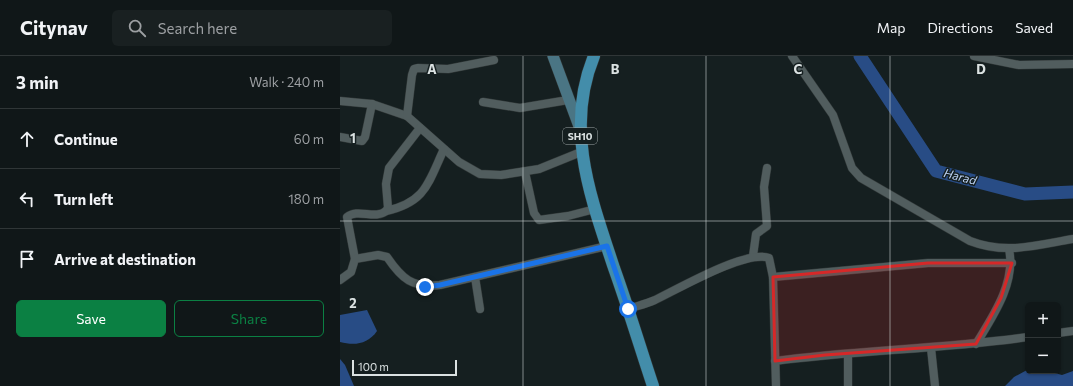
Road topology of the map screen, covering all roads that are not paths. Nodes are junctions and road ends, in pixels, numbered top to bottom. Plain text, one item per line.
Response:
1 (553, 56) edge
2 (594, 56) edge
3 (792, 56) edge
4 (974, 56) edge
5 (494, 60) dead end
6 (1049, 60) edge
7 (1073, 64) edge
8 (568, 100) junction
9 (340, 102) edge
10 (483, 102) dead end
11 (372, 104) junction
12 (408, 116) junction
13 (420, 128) junction
14 (580, 129) junction
15 (340, 137) edge
16 (444, 149) junction
17 (581, 152) junction
18 (767, 168) dead end
19 (524, 172) junction
20 (386, 211) junction
21 (596, 212) junction
22 (1073, 239) edge
23 (607, 246) junction
24 (1009, 250) junction
25 (753, 256) junction
26 (355, 259) junction
27 (1012, 264) junction
28 (475, 277) junction
29 (773, 277) junction
30 (340, 280) edge
31 (480, 309) dead end
32 (628, 309) junction
33 (1073, 330) edge
34 (1061, 332) edge
35 (1025, 337) edge
36 (976, 344) junction
37 (931, 348) junction
38 (848, 354) junction
39 (775, 361) junction
40 (653, 386) edge
41 (776, 386) edge
42 (848, 386) edge
43 (935, 386) edge

1 - 8 street
2 - 14 main road, SH10
3 - 24 street
4 - 6 street
5 - 12 street
6 - 7 street
8 - 10 street
8 - 14 street
9 - 11 street
11 - 12 street
11 - 15 street
12 - 13 street
13 - 16 street
13 - 20 street
14 - 17 main road, SH10
16 - 19 street
16 - 20 street
17 - 19 street
17 - 21 main road, SH10
18 - 25 street
19 - 21 street
20 - 26 street
21 - 23 main road, SH10
22 - 24 street
23 - 28 street
23 - 32 main road, SH10
24 - 27 street
25 - 29 street
25 - 32 street
26 - 28 street
26 - 30 street
27 - 29 street
27 - 36 street
28 - 31 street
29 - 39 street
32 - 40 main road, SH10
33 - 34 street
35 - 36 street
36 - 37 street
37 - 38 street
37 - 43 street
38 - 39 street
38 - 42 street
39 - 41 street

